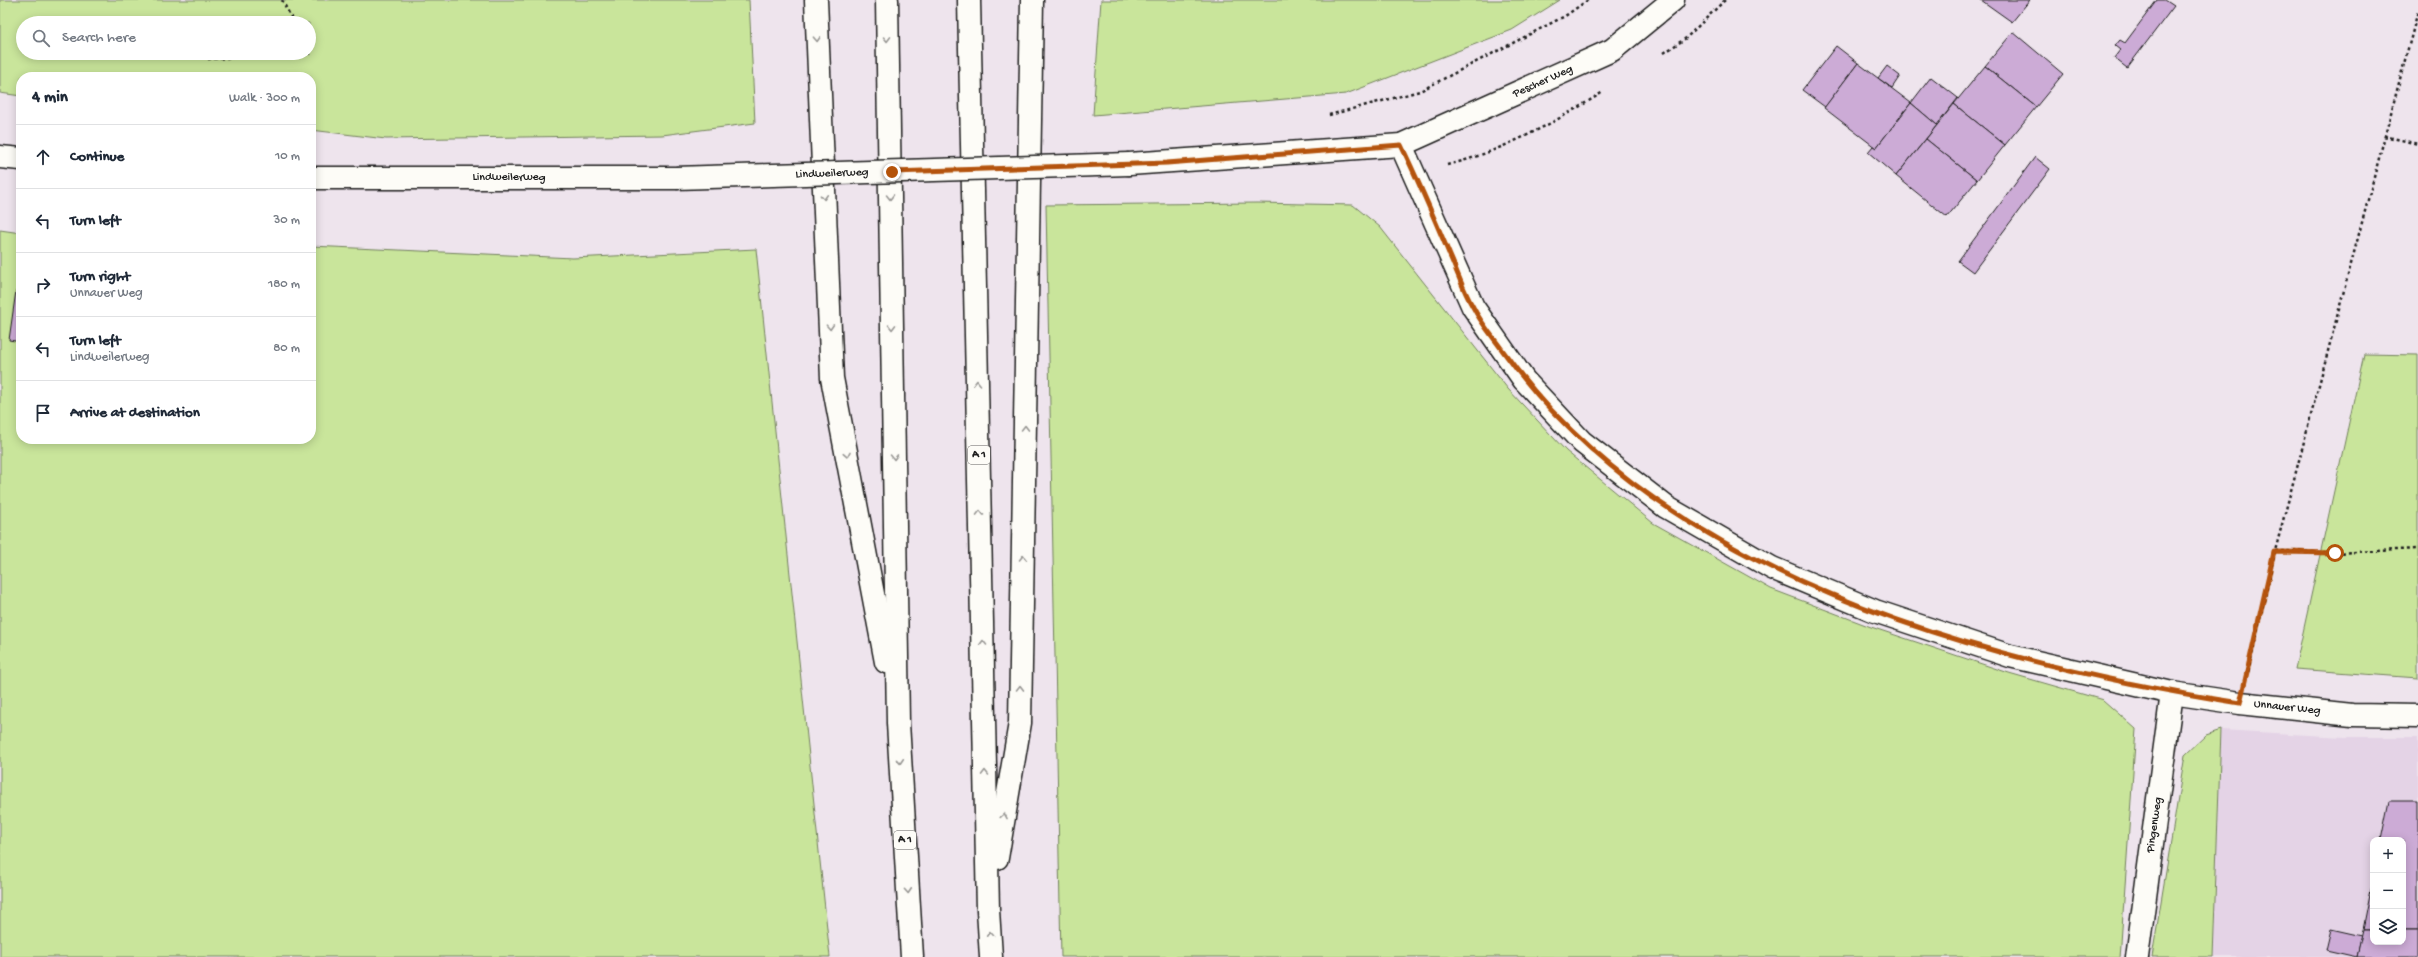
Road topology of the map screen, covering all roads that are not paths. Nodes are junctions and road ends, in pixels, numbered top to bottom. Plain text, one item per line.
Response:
1 (816, 0) edge
2 (886, 0) edge
3 (969, 0) edge
4 (1032, 0) edge
5 (1673, 0) edge
6 (1401, 145) junction
7 (0, 157) edge
8 (16, 159) edge
9 (316, 178) edge
10 (2172, 693) junction
11 (2418, 716) edge
12 (898, 723) junction
13 (988, 910) junction
14 (912, 957) edge
15 (991, 957) edge
16 (2137, 957) edge

1 -> 12 main road
2 -> 12 main road, A 1
13 -> 3 main road, A 1
13 -> 4 main road
5 - 6 main road, Pescher Weg
6 - 9 main road, Lindweilerweg, bridge
6 - 10 main road, Unnauer Weg
7 - 8 main road
10 - 11 main road, Unnauer Weg
10 - 16 main road, Pingenweg
12 -> 14 main road, A 1
15 -> 13 main road, A 1

